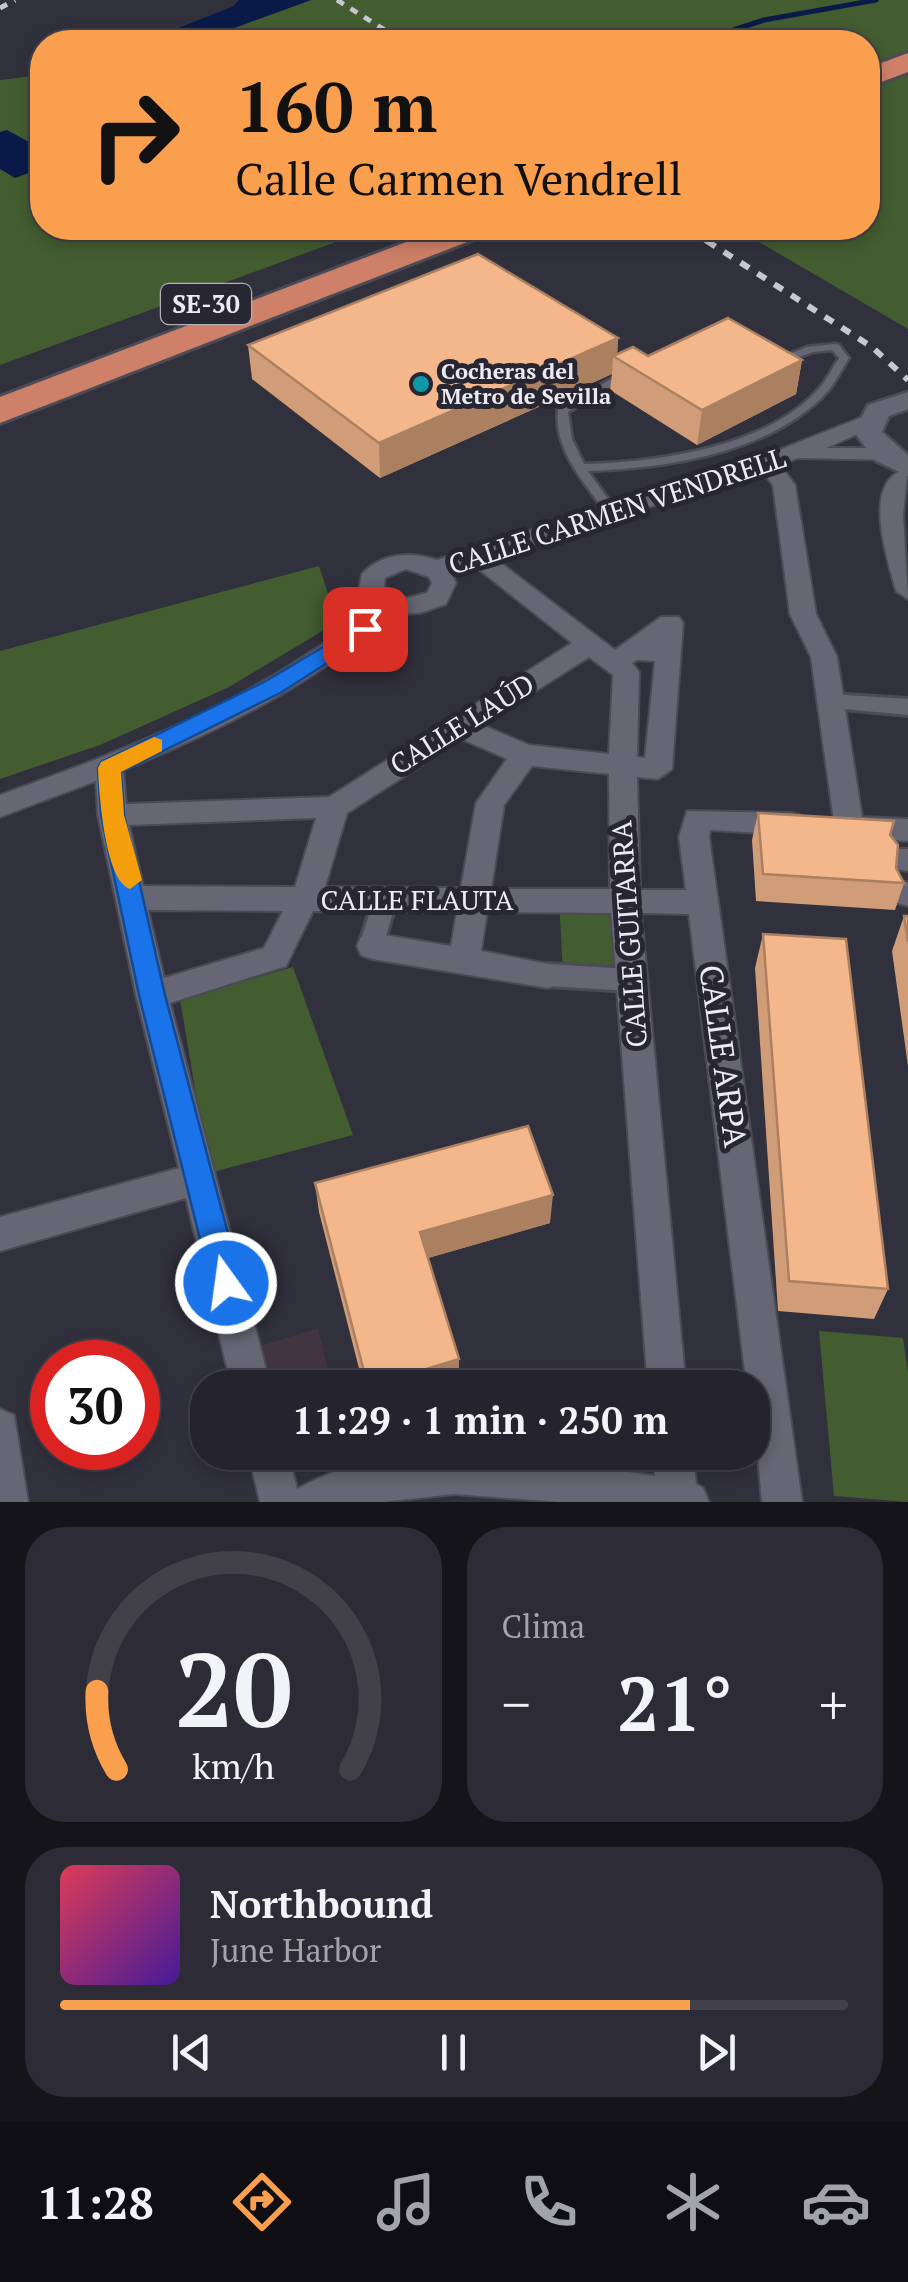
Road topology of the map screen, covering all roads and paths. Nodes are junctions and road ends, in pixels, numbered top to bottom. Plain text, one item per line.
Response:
1 (908, 45) edge
2 (880, 56) edge
3 (908, 62) edge
4 (880, 73) edge
5 (380, 240) edge
6 (441, 240) edge
7 (161, 346) junction
8 (772, 364) edge
9 (638, 370) edge
10 (0, 384) edge
11 (908, 400) edge
12 (0, 410) edge
13 (870, 420) junction
14 (0, 426) edge
15 (799, 454) junction
16 (897, 461) edge
17 (768, 464) junction
18 (578, 468) junction
19 (908, 475) edge
20 (610, 510) junction
21 (474, 554) junction
22 (435, 569) junction
23 (908, 591) edge
24 (389, 604) junction
25 (613, 652) junction
26 (830, 702) junction
27 (908, 707) edge
28 (458, 726) junction
29 (525, 755) junction
30 (620, 767) junction
31 (109, 768) junction
32 (0, 806) edge
33 (334, 806) junction
34 (112, 815) junction
35 (849, 828) junction
36 (905, 850) edge
37 (134, 898) junction
38 (304, 900) junction
39 (473, 901) junction
40 (625, 901) junction
41 (384, 902) junction
42 (701, 902) junction
43 (372, 946) joint
44 (464, 961) junction
45 (548, 975) joint
46 (630, 980) junction
47 (152, 995) junction
48 (200, 1178) junction
49 (0, 1234) edge
50 (248, 1370) edge
51 (665, 1370) edge
52 (0, 1430) edge
53 (272, 1470) edge
54 (677, 1470) edge
55 (683, 1501) edge
56 (8, 1502) edge
57 (280, 1502) edge
58 (312, 1502) edge
59 (782, 1502) edge

1 - 2 highway
3 - 4 highway
5 - 10 highway, SE-30
6 - 7 highway, SE-30
7 - 12 highway, SE-30
7 - 14 highway
8 - 18 lane
9 - 18 lane
11 - 13 street
13 - 15 street, CALLE CARMEN VENDRELL
13 - 16 street
15 - 16 street, CALLE CARMEN VENDRELL
15 - 17 street, CALLE CARMEN VENDRELL
17 - 20 street, CALLE CARMEN VENDRELL
17 - 26 street
18 - 20 lane
19 - 23 street
20 - 21 street, CALLE CARMEN VENDRELL
21 - 22 street, CALLE CARMEN VENDRELL
21 - 25 street
22 - 24 street
22 - 24 street
24 - 31 street
25 - 28 street, CALLE LAÚD
25 - 30 street, CALLE GUITARRA
25 - 30 street
26 - 27 street
26 - 35 street
28 - 29 street
28 - 33 street, CALLE LAÚD
29 - 30 street
29 - 39 street
30 - 40 street, CALLE GUITARRA
31 - 32 street
31 - 34 street
33 - 34 street
33 - 38 street
34 - 37 street
35 - 36 street, CALLE ARPA
35 - 42 street, CALLE ARPA
37 - 38 street, CALLE FLAUTA
37 - 47 street
38 - 41 street, CALLE FLAUTA
38 - 47 street
39 - 40 street, CALLE FLAUTA
39 - 41 street, CALLE FLAUTA
39 - 44 street
40 - 42 street, CALLE FLAUTA
40 - 46 street, CALLE GUITARRA
41 - 43 street
42 - 59 street, CALLE ARPA
43 - 44 street
44 - 45 street
45 - 46 street
46 - 51 street, CALLE GUITARRA
47 - 48 street
48 - 49 street
48 - 50 street
52 - 56 street
53 - 57 street
54 - 55 street
55 - 58 street

